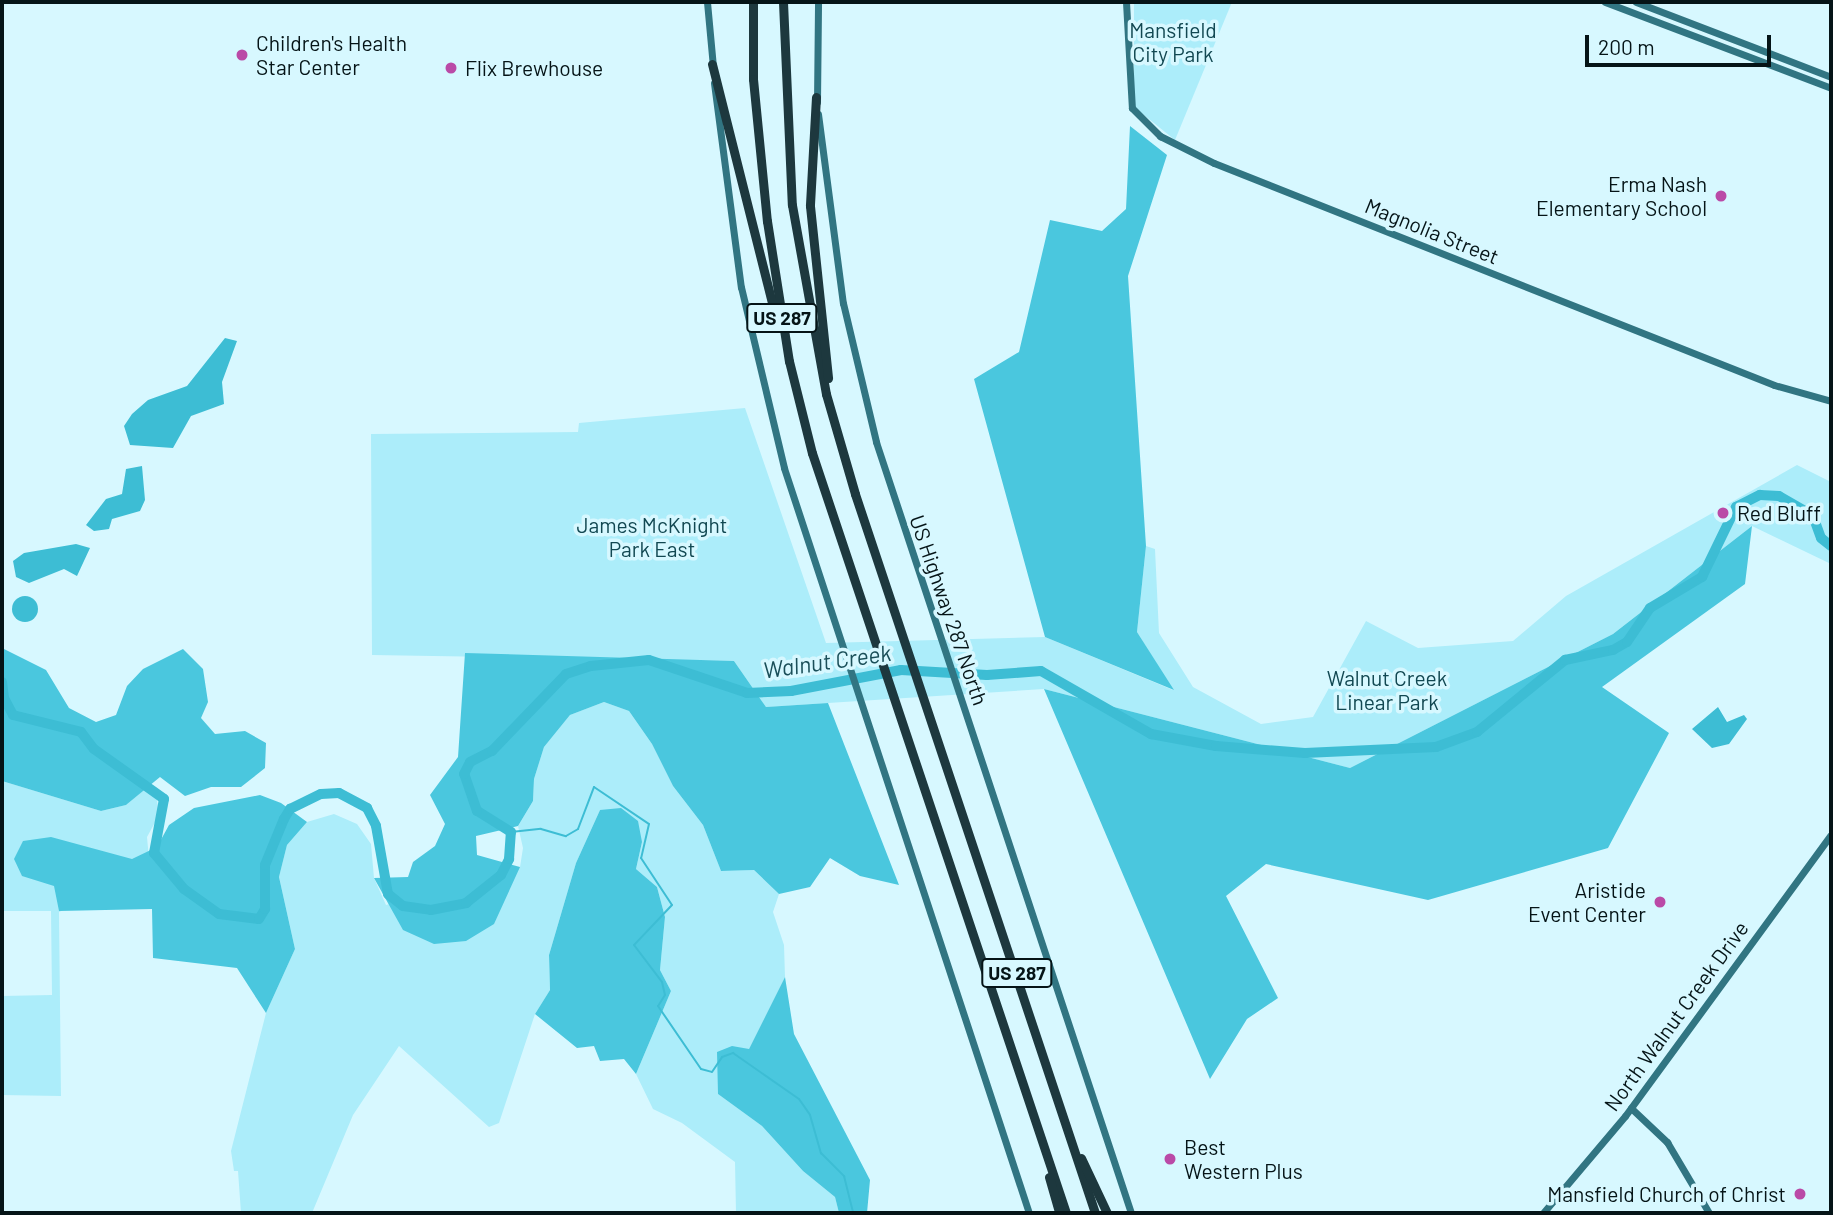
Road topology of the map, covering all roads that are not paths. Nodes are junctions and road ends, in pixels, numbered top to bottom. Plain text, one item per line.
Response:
1 (707, 2) edge
2 (753, 2) edge
3 (783, 2) edge
4 (818, 2) edge
5 (1126, 2) edge
6 (1605, 2) edge
7 (1636, 2) edge
8 (1744, 44) junction
9 (1739, 55) junction
10 (712, 64) junction
11 (1795, 65) junction
12 (1791, 75) junction
13 (1831, 77) edge
14 (1831, 88) edge
15 (816, 97) junction
16 (788, 354) junction
17 (826, 394) junction
18 (1831, 401) edge
19 (1831, 835) edge
20 (1631, 1108) junction
21 (1076, 1153) junction
22 (1051, 1169) junction
23 (1029, 1213) edge
24 (1059, 1213) edge
25 (1066, 1213) edge
26 (1095, 1213) edge
27 (1107, 1213) edge
28 (1130, 1213) edge
29 (1543, 1213) edge
30 (1709, 1213) edge

1 - 10 main road
2 - 16 highway, US 287
3 - 17 highway, US 287
4 - 15 main road, US Highway 287 North
5 - 18 main road, Magnolia Street
6 - 9 main road
7 - 8 main road
8 - 9 main road
8 - 11 main road
9 - 12 main road
10 - 16 highway
10 - 23 main road
11 - 12 main road
11 - 13 main road
12 - 14 main road
15 - 17 highway
15 - 28 main road, US Highway 287 North
16 - 22 highway, US 287
17 - 21 highway, US 287
19 - 20 main road, North Walnut Creek Drive
20 - 29 main road, North Walnut Creek Drive
20 - 30 main road
21 - 26 highway, US 287
21 - 27 highway
22 - 24 highway
22 - 25 highway, US 287

